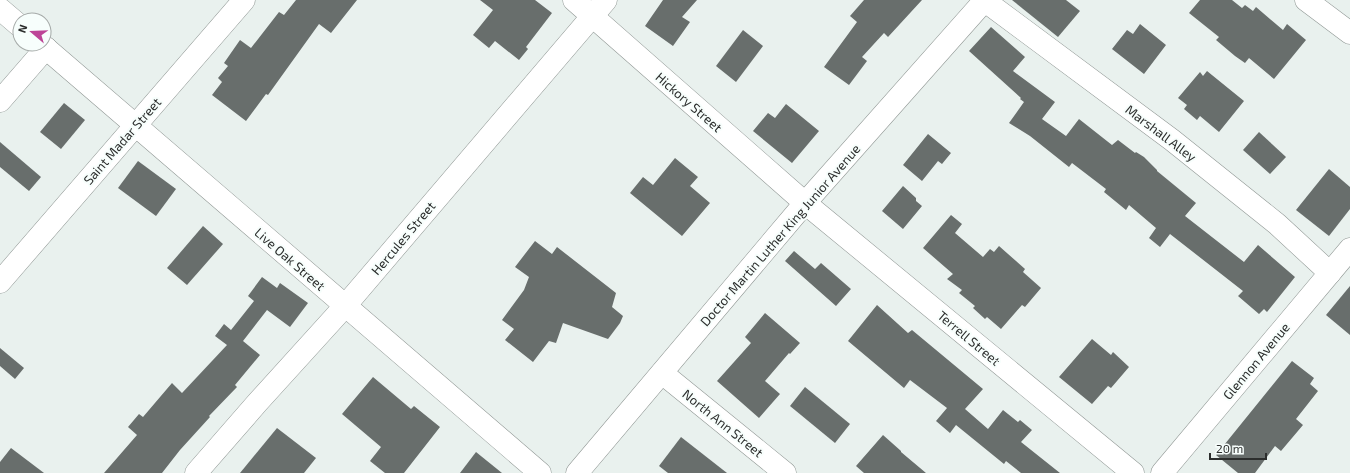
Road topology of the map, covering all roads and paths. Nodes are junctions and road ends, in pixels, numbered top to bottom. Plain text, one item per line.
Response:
1 (244, 0) edge
2 (574, 0) edge
3 (606, 0) edge
4 (985, 0) edge
5 (1306, 0) edge
6 (0, 9) edge
7 (592, 16) junction
8 (12, 19) edge
9 (1350, 33) edge
10 (38, 52) edge
11 (50, 52) edge
12 (0, 101) edge
13 (136, 126) junction
14 (805, 203) junction
15 (1350, 250) edge
16 (1330, 274) junction
17 (0, 282) edge
18 (345, 306) junction
19 (662, 373) junction
20 (196, 473) edge
21 (540, 473) edge
22 (577, 473) edge
23 (785, 473) edge
24 (1132, 473) edge
25 (1162, 473) edge

1 - 13 street, Saint Madar Street
2 - 7 street, Hickory Street
3 - 7 street, Hercules Street
4 - 14 street, Doctor Martin Luther King Junior Avenue
4 - 16 street, Marshall Alley
5 - 9 street
6 - 8 street
7 - 14 street, Hickory Street
7 - 18 street, Hercules Street
10 - 12 street
11 - 13 street, Live Oak Street
13 - 17 street, Saint Madar Street
13 - 18 street, Live Oak Street
14 - 19 street, Doctor Martin Luther King Junior Avenue
14 - 24 street, Terrell Street
15 - 16 street, Glennon Avenue
16 - 25 street, Glennon Avenue
18 - 20 street, Hercules Street
18 - 21 street, Live Oak Street
19 - 22 street, Doctor Martin Luther King Junior Avenue
19 - 23 street, North Ann Street

